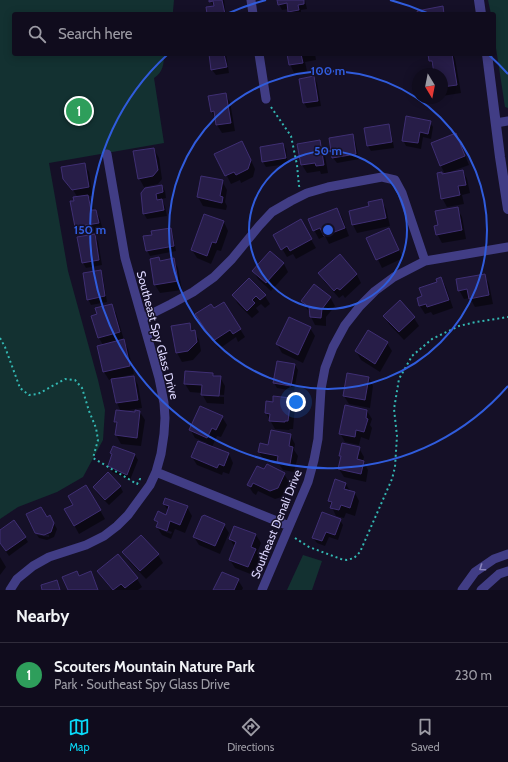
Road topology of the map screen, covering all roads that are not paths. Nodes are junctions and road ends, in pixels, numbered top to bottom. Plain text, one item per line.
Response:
1 (251, 0) edge
2 (479, 0) edge
3 (253, 12) edge
4 (481, 12) edge
5 (259, 56) edge
6 (487, 56) edge
7 (266, 99) road end
8 (508, 121) edge
9 (496, 123) junction
10 (107, 154) dead end
11 (508, 210) edge
12 (508, 247) edge
13 (425, 261) junction
14 (143, 318) junction
15 (156, 472) junction
16 (290, 526) junction
17 (508, 554) edge
18 (508, 571) edge
19 (10, 590) edge
20 (262, 590) edge
21 (462, 590) edge
22 (481, 590) edge

1 - 3 street
2 - 4 street
5 - 7 street
6 - 9 street
8 - 9 street
9 - 11 street
10 - 14 street, Southeast Spy Glass Drive
12 - 13 street, Southeast Denali Drive
13 - 14 street
13 - 16 street, Southeast Denali Drive
14 - 15 street, Southeast Spy Glass Drive
15 - 16 street
15 - 19 street, Southeast Spy Glass Drive
16 - 20 street, Southeast Denali Drive
17 -> 21 street
18 - 22 street

